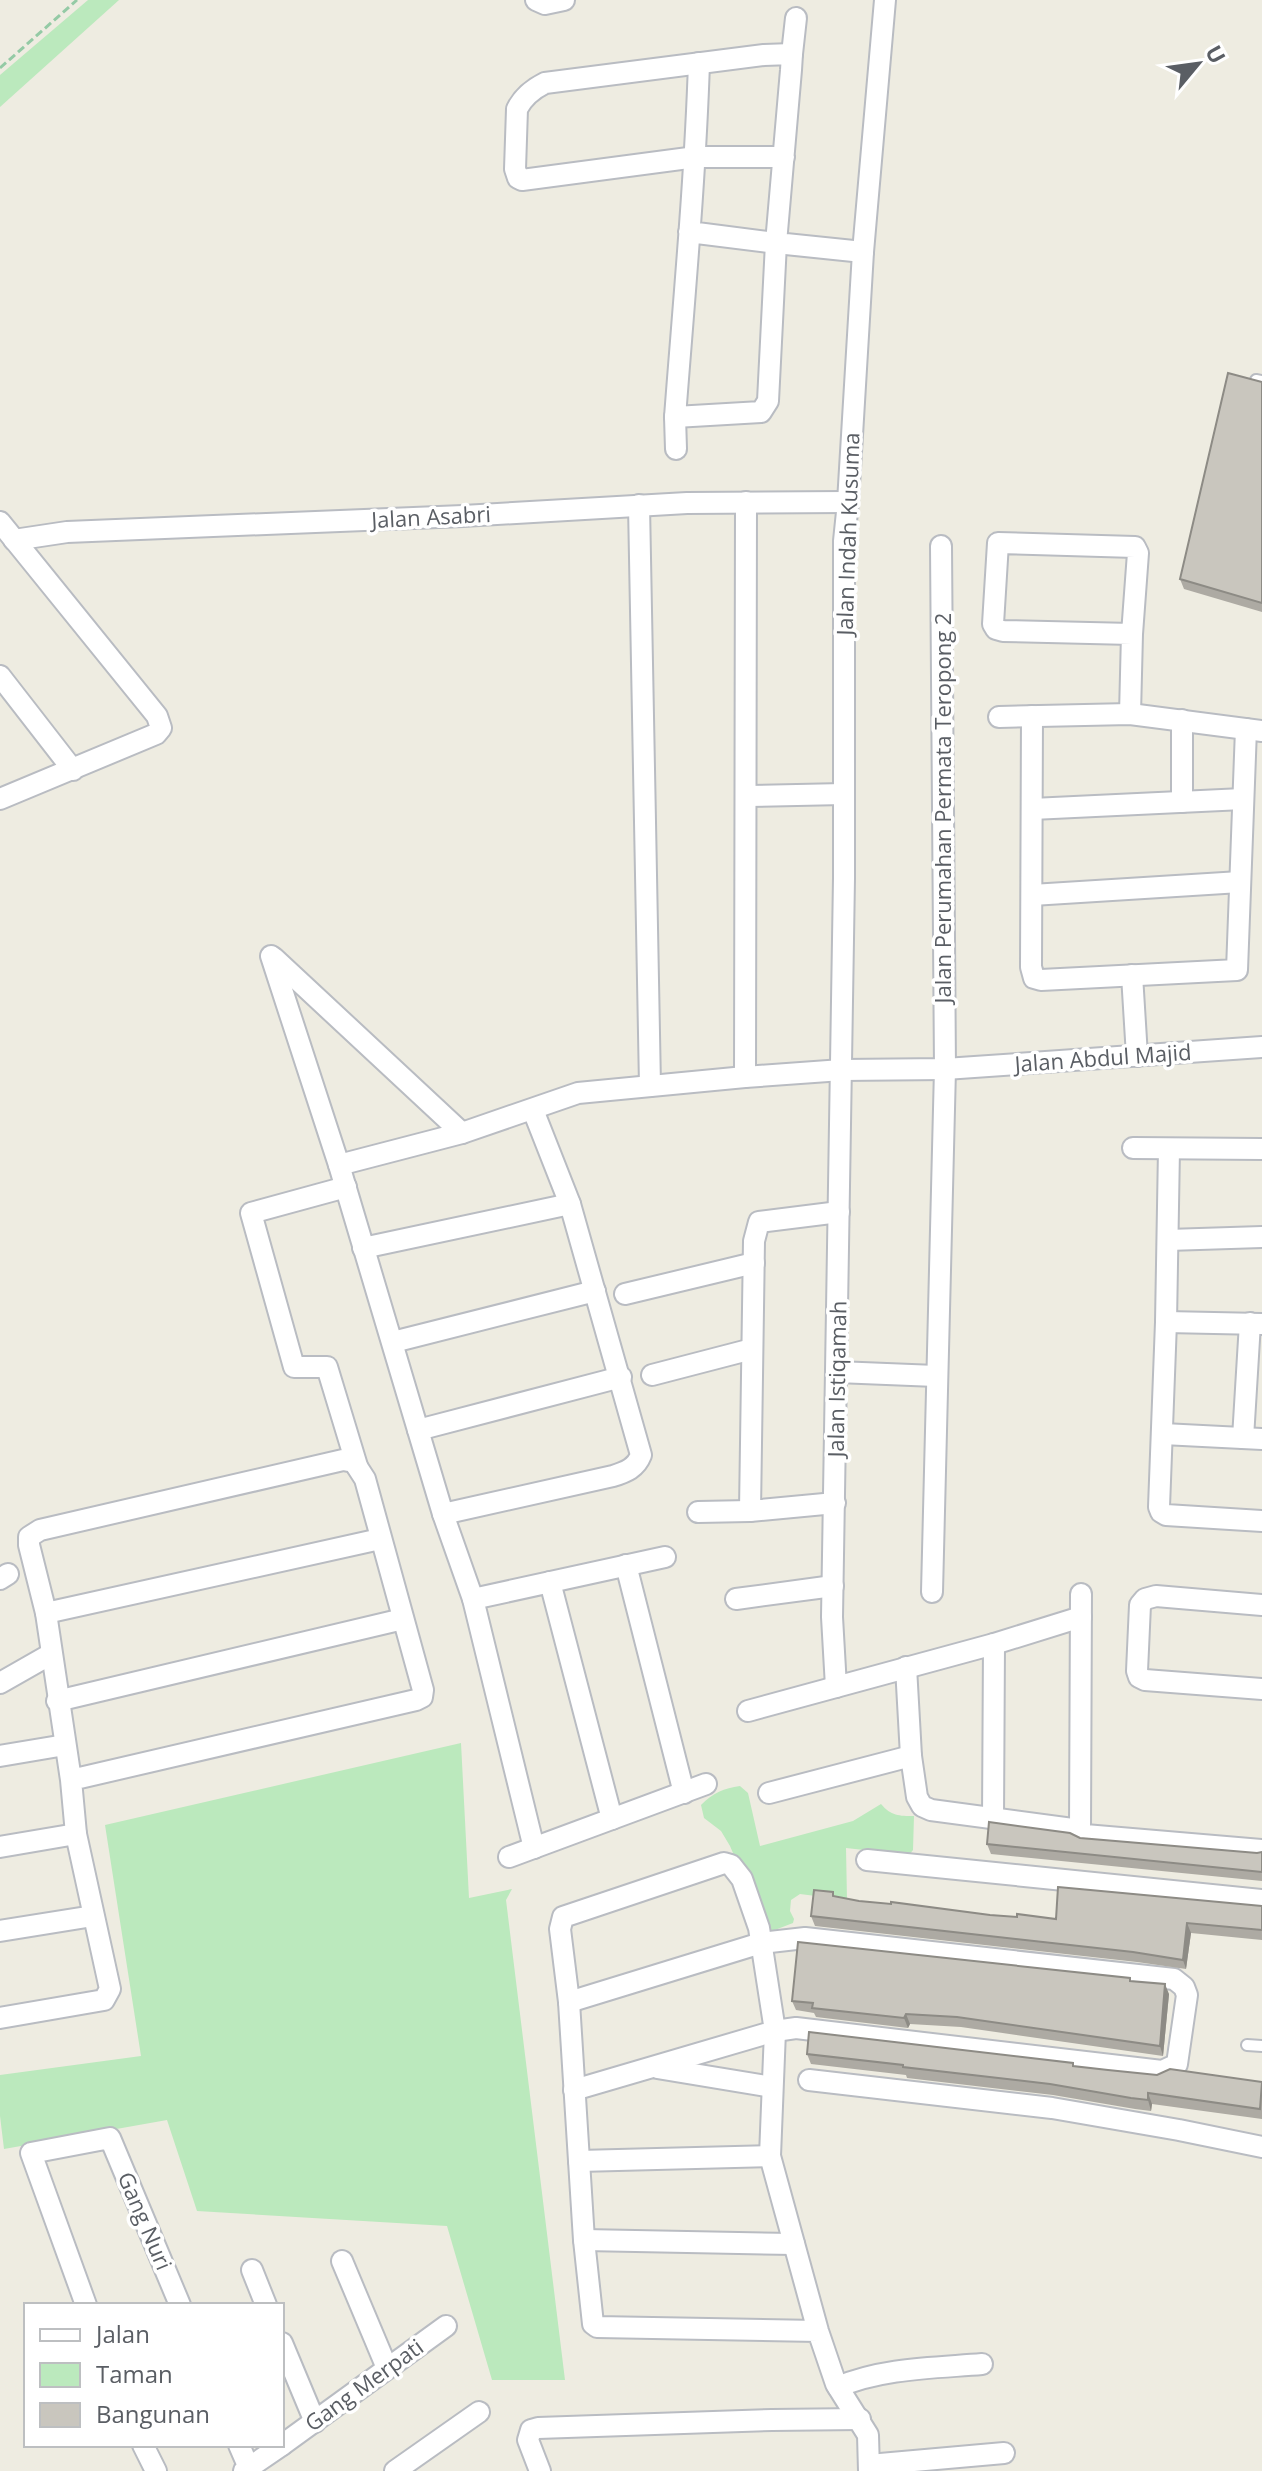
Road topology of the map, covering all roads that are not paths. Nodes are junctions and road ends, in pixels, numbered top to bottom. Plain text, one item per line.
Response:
1 (536, 0) edge
2 (564, 0) edge
3 (885, 0) edge
4 (796, 18) dead end
5 (792, 54) junction
6 (699, 63) junction
7 (696, 157) junction
8 (784, 157) junction
9 (689, 232) junction
10 (776, 243) junction
11 (863, 252) junction
12 (675, 417) junction
13 (676, 449) dead end
14 (746, 502) junction
15 (848, 502) junction
16 (639, 505) junction
17 (0, 522) edge
18 (14, 540) junction
19 (941, 546) dead end
20 (1132, 634) junction
21 (0, 676) edge
22 (1130, 714) junction
23 (1032, 716) junction
24 (999, 717) dead end
25 (1182, 720) junction
26 (1254, 730) edge
27 (73, 770) junction
28 (844, 794) junction
29 (746, 796) junction
30 (0, 799) edge
31 (1243, 799) junction
32 (1182, 802) junction
33 (1032, 809) junction
34 (1240, 882) junction
35 (1032, 895) junction
36 (1132, 975) junction
37 (1262, 1047) edge
38 (1137, 1056) junction
39 (945, 1069) junction
40 (842, 1070) junction
41 (745, 1077) junction
42 (650, 1086) junction
43 (533, 1110) junction
44 (462, 1133) junction
45 (1133, 1148) dead end
46 (1169, 1149) junction
47 (1262, 1149) edge
48 (339, 1165) junction
49 (346, 1187) junction
50 (570, 1204) junction
51 (839, 1212) junction
52 (1262, 1237) edge
53 (1168, 1240) junction
54 (363, 1248) junction
55 (754, 1263) junction
56 (595, 1291) junction
57 (625, 1294) dead end
58 (1166, 1322) junction
59 (1256, 1324) edge
60 (393, 1342) junction
61 (752, 1349) junction
62 (837, 1372) junction
63 (652, 1375) dead end
64 (936, 1376) junction
65 (621, 1377) junction
66 (418, 1430) junction
67 (1163, 1434) junction
68 (1253, 1438) edge
69 (357, 1466) junction
70 (835, 1503) junction
71 (750, 1511) junction
72 (698, 1512) dead end
73 (443, 1514) junction
74 (1262, 1521) edge
75 (380, 1539) junction
76 (665, 1557) dead end
77 (626, 1565) junction
78 (550, 1582) junction
79 (833, 1586) junction
80 (932, 1592) dead end
81 (1081, 1594) dead end
82 (473, 1599) junction
83 (736, 1599) dead end
84 (1262, 1605) edge
85 (46, 1613) junction
86 (1081, 1617) junction
87 (403, 1619) junction
88 (994, 1644) junction
89 (51, 1654) junction
90 (906, 1667) junction
91 (0, 1683) edge
92 (836, 1687) junction
93 (1262, 1689) edge
94 (57, 1701) junction
95 (748, 1711) dead end
96 (65, 1745) junction
97 (0, 1756) edge
98 (911, 1756) junction
99 (71, 1780) junction
100 (706, 1784) dead end
101 (684, 1793) junction
102 (769, 1793) dead end
103 (612, 1819) junction
104 (993, 1819) junction
105 (1080, 1830) junction
106 (76, 1834) junction
107 (0, 1847) edge
108 (534, 1848) junction
109 (1262, 1850) edge
110 (509, 1857) dead end
111 (867, 1860) dead end
112 (1262, 1900) edge
113 (93, 1916) junction
114 (0, 1931) edge
115 (761, 1943) junction
116 (569, 2002) junction
117 (0, 2018) edge
118 (775, 2031) junction
119 (1247, 2045) dead end
120 (1262, 2046) edge
121 (653, 2068) junction
122 (809, 2080) dead end
123 (772, 2087) junction
124 (574, 2090) junction
125 (1262, 2147) edge
126 (770, 2156) junction
127 (579, 2161) junction
128 (584, 2240) junction
129 (794, 2244) junction
130 (342, 2261) dead end
131 (252, 2270) dead end
132 (85, 2303) edge
133 (179, 2303) edge
134 (265, 2303) edge
135 (446, 2326) dead end
136 (818, 2331) junction
137 (284, 2348) edge
138 (982, 2364) dead end
139 (387, 2368) junction
140 (838, 2387) junction
141 (479, 2412) dead end
142 (860, 2419) junction
143 (315, 2422) junction
144 (284, 2444) edge
145 (144, 2447) edge
146 (240, 2447) edge
147 (279, 2447) edge
148 (1004, 2453) dead end
149 (869, 2468) edge
150 (246, 2470) edge
151 (156, 2471) edge
152 (395, 2471) edge
153 (540, 2471) edge

1 - 2 street
3 - 11 street, Jalan Indah Kusuma
4 - 5 street
5 - 6 street
5 - 8 street
6 - 7 street
6 - 7 street
7 - 8 street
7 - 9 street
8 - 10 street
9 - 10 street
9 - 12 street
10 - 11 street
10 - 12 street
11 - 15 street, Jalan Indah Kusuma
12 - 13 street
14 - 15 street, Jalan Asabri
14 - 16 street, Jalan Asabri
14 - 29 street
15 - 28 street, Jalan Indah Kusuma
16 - 18 street, Jalan Asabri
16 - 42 street
17 - 18 street
18 - 27 street
19 - 39 street, Jalan Perumahan Permata Teropong 2
20 - 20 street
20 - 22 street
21 - 27 street
22 - 23 street
22 - 25 street
23 - 24 street
23 - 33 street
25 - 26 street
25 - 32 street
26 - 31 street
27 - 30 street
28 - 29 street
28 - 40 street, Jalan Indah Kusuma
29 - 41 street
31 - 32 street
31 - 34 street
32 - 33 street
33 - 35 street
34 - 35 street
34 - 36 street
35 - 36 street
36 - 38 street
37 - 38 street, Jalan Abdul Majid
38 - 39 street, Jalan Abdul Majid
39 - 40 street, Jalan Abdul Majid
39 - 64 street, Jalan Perumahan Permata Teropong 2
40 - 41 street, Jalan Abdul Majid
40 - 51 street, Jalan Istiqamah
41 - 42 street, Jalan Abdul Majid
42 - 43 street, Jalan Abdul Majid
43 - 44 street, Jalan Abdul Majid
43 - 50 street
44 - 48 street, Jalan Abdul Majid
44 - 48 street
45 - 46 street
46 - 47 street
46 - 53 street
48 - 49 street
49 - 54 street
49 - 69 street
50 - 54 street
50 - 56 street
51 - 55 street
51 - 62 street, Jalan Istiqamah
52 - 53 street
53 - 58 street
54 - 60 street
55 - 57 street
55 - 61 street
56 - 60 street
56 - 65 street
58 - 59 street
58 - 67 street
59 - 68 street
60 - 66 street
61 - 63 street
61 - 71 street
62 - 64 street
62 - 70 street, Jalan Istiqamah
64 - 80 street, Jalan Perumahan Permata Teropong 2
65 - 66 street
65 - 73 street
66 - 73 street
67 - 68 street
67 - 74 street
69 - 75 street
69 - 85 street
70 - 71 street
70 - 79 street, Jalan Istiqamah
71 - 72 street
73 - 82 street
75 - 85 street
75 - 87 street
76 - 77 street
77 - 78 street
77 - 101 street
78 - 82 street
78 - 103 street
79 - 83 street
79 - 92 street, Jalan Istiqamah
81 - 86 street
82 - 108 street
84 - 93 street
85 - 89 street
86 - 88 street
86 - 105 street
87 - 94 street
87 - 99 street
88 - 90 street
88 - 104 street
89 - 91 street
89 - 94 street
90 - 92 street
90 - 98 street
92 - 95 street
94 - 96 street
96 - 97 street
96 - 99 street
98 - 102 street
98 - 104 street
99 - 106 street
100 - 101 street
101 - 103 street
103 - 108 street
104 - 105 street
105 - 109 street
106 - 107 street
106 - 113 street
108 - 110 street
111 - 112 street
113 - 114 street
113 - 117 street
115 - 116 street
115 - 116 street
115 - 118 street
115 - 118 street
116 - 124 street
118 - 121 street
118 - 123 street
119 - 120 lane
121 - 123 street
121 - 124 street
122 - 125 street
123 - 126 street
124 - 127 street
126 - 127 street
126 - 129 street
127 - 128 street
128 - 129 street
128 - 136 street
129 - 136 street
130 - 139 street
131 - 134 street
132 - 133 street, Gang Nuri
135 - 139 street, Gang Merpati
136 - 140 street
137 - 143 street
138 - 140 street
139 - 143 street, Gang Merpati
140 - 142 street
141 - 152 street
142 - 149 street
142 - 153 street
143 - 144 street, Gang Merpati
145 - 151 street
146 - 150 street
147 - 150 street, Gang Merpati
148 - 149 street

